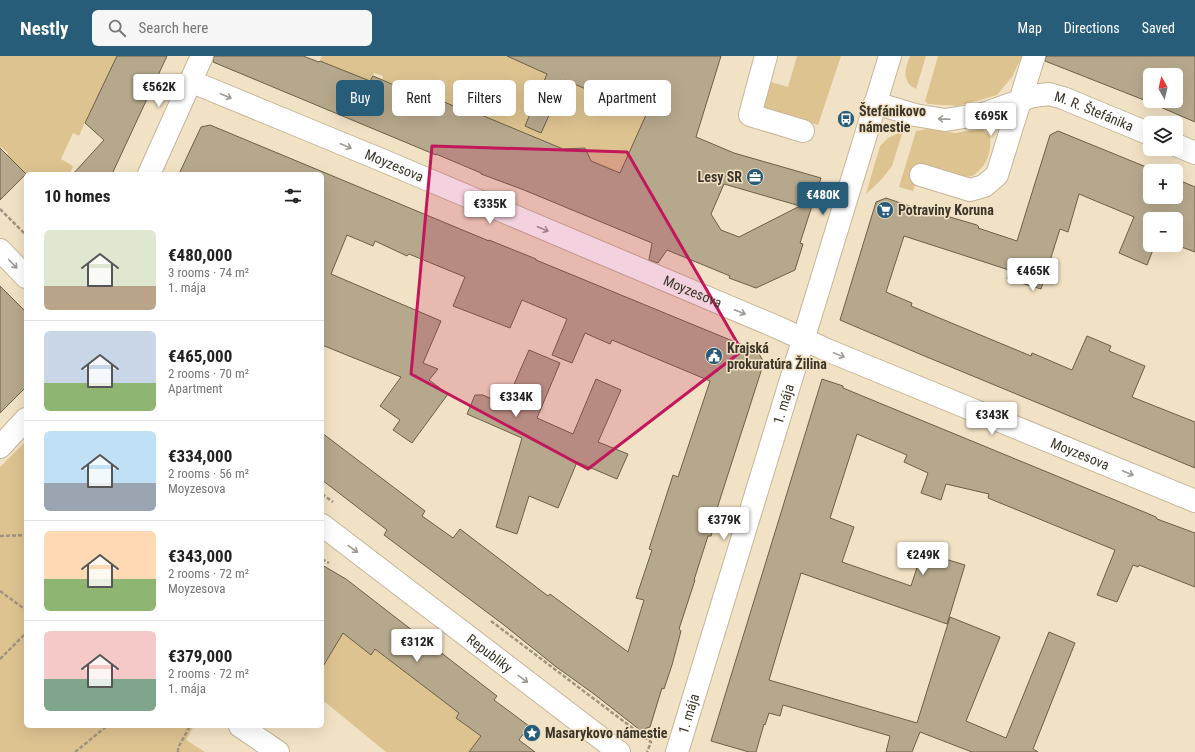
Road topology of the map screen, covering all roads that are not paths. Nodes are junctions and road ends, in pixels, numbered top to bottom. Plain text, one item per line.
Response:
1 (202, 56) edge
2 (766, 56) edge
3 (890, 56) edge
4 (1034, 56) edge
5 (190, 81) junction
6 (1020, 100) junction
7 (875, 103) junction
8 (803, 131) dead end
9 (1143, 131) edge
10 (1183, 148) edge
11 (1195, 153) edge
12 (150, 172) edge
13 (921, 175) dead end
14 (0, 250) edge
15 (24, 275) edge
16 (803, 340) junction
17 (24, 421) edge
18 (0, 447) edge
19 (1195, 501) edge
20 (325, 540) edge
21 (243, 728) edge
22 (278, 752) edge
23 (620, 752) edge
24 (677, 752) edge

1 - 5 street
2 - 8 street
3 - 7 street, 1. mája
4 - 6 street
5 - 12 street
5 -> 16 street, Moyzesova
6 -> 7 street, M. R. Štefánika
6 - 9 street, M. R. Štefánika
6 - 13 street
7 - 16 street, 1. mája
10 - 11 street
14 -> 15 street
16 -> 19 street, Moyzesova
16 - 24 street, 1. mája
17 - 18 street
20 -> 23 street, Republiky
21 - 22 street

